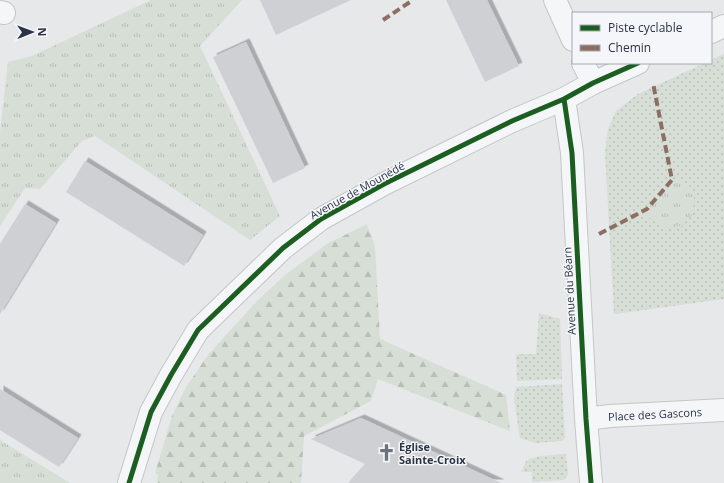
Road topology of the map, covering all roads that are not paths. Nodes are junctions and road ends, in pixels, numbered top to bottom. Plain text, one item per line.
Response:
1 (555, 0) edge
2 (724, 26) edge
3 (712, 32) edge
4 (572, 38) edge
5 (584, 64) edge
6 (636, 64) edge
7 (593, 83) junction
8 (564, 99) junction
9 (724, 410) edge
10 (586, 419) junction
11 (129, 483) edge
12 (591, 483) edge

1 - 4 street
2 - 3 street
5 - 7 street
6 - 7 street, Avenue de Mounédé
7 - 8 street, Avenue de Mounédé
8 - 10 street, Avenue du Béarn
8 - 11 street, Avenue de Mounédé
9 - 10 street, Place des Gascons
10 - 12 street, Avenue du Béarn

